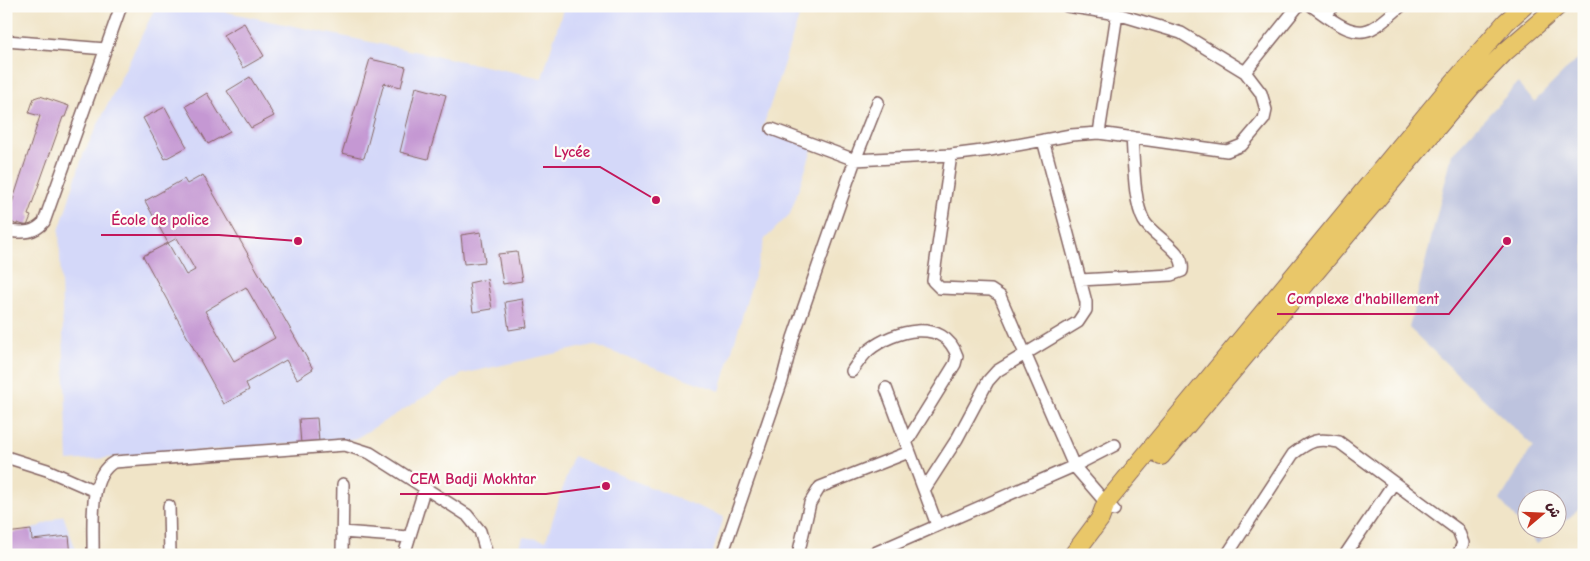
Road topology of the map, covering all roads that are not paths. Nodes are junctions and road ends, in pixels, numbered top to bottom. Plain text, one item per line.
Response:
1 (121, 6) edge
2 (1067, 6) edge
3 (1298, 6) edge
4 (1312, 6) edge
5 (1401, 6) edge
6 (1524, 6) edge
7 (1558, 6) edge
8 (1329, 11) edge
9 (1117, 14) junction
10 (6, 41) edge
11 (106, 49) junction
12 (1245, 72) junction
13 (878, 102) dead end
14 (772, 129) dead end
15 (1099, 132) junction
16 (1132, 137) junction
17 (1043, 140) junction
18 (951, 155) junction
19 (855, 160) junction
20 (6, 231) edge
21 (1080, 280) junction
22 (1026, 354) junction
23 (852, 371) dead end
24 (886, 388) dead end
25 (1115, 445) dead end
26 (908, 448) junction
27 (6, 457) edge
28 (1074, 466) junction
29 (343, 484) dead end
30 (1392, 484) junction
31 (425, 487) junction
32 (924, 490) junction
33 (95, 491) junction
34 (169, 506) dead end
35 (1107, 511) junction
36 (936, 524) junction
37 (342, 532) junction
38 (409, 537) junction
39 (93, 555) edge
40 (170, 555) edge
41 (342, 555) edge
42 (404, 555) edge
43 (487, 555) edge
44 (722, 555) edge
45 (798, 555) edge
46 (870, 555) edge
47 (1073, 555) edge
48 (1227, 555) edge
49 (1345, 555) edge
50 (1458, 555) edge

1 - 11 street
2 - 9 street
3 - 12 street
4 - 8 street
5 - 8 street
6 - 35 main road
7 - 35 main road
9 - 12 street
9 - 15 street
10 - 11 street
11 - 20 street
12 - 16 street
13 - 19 street
14 - 19 street
15 - 16 street
15 - 17 street
16 - 21 street
17 - 18 street
17 - 21 street
18 - 19 street
18 - 22 street
19 - 44 street
21 - 22 street
22 - 28 street
22 - 32 street
23 - 26 street
24 - 26 street
25 - 28 street
26 - 32 street
26 - 45 street
27 - 33 street
28 - 35 street
28 - 36 street
29 - 37 street
30 - 48 street
30 - 49 street
30 - 50 street
31 - 33 street
31 - 38 street
31 - 43 street
32 - 36 street
33 - 39 street
34 - 40 street
35 - 47 main road
36 - 46 street
37 - 38 street
37 - 41 street
38 - 42 street

